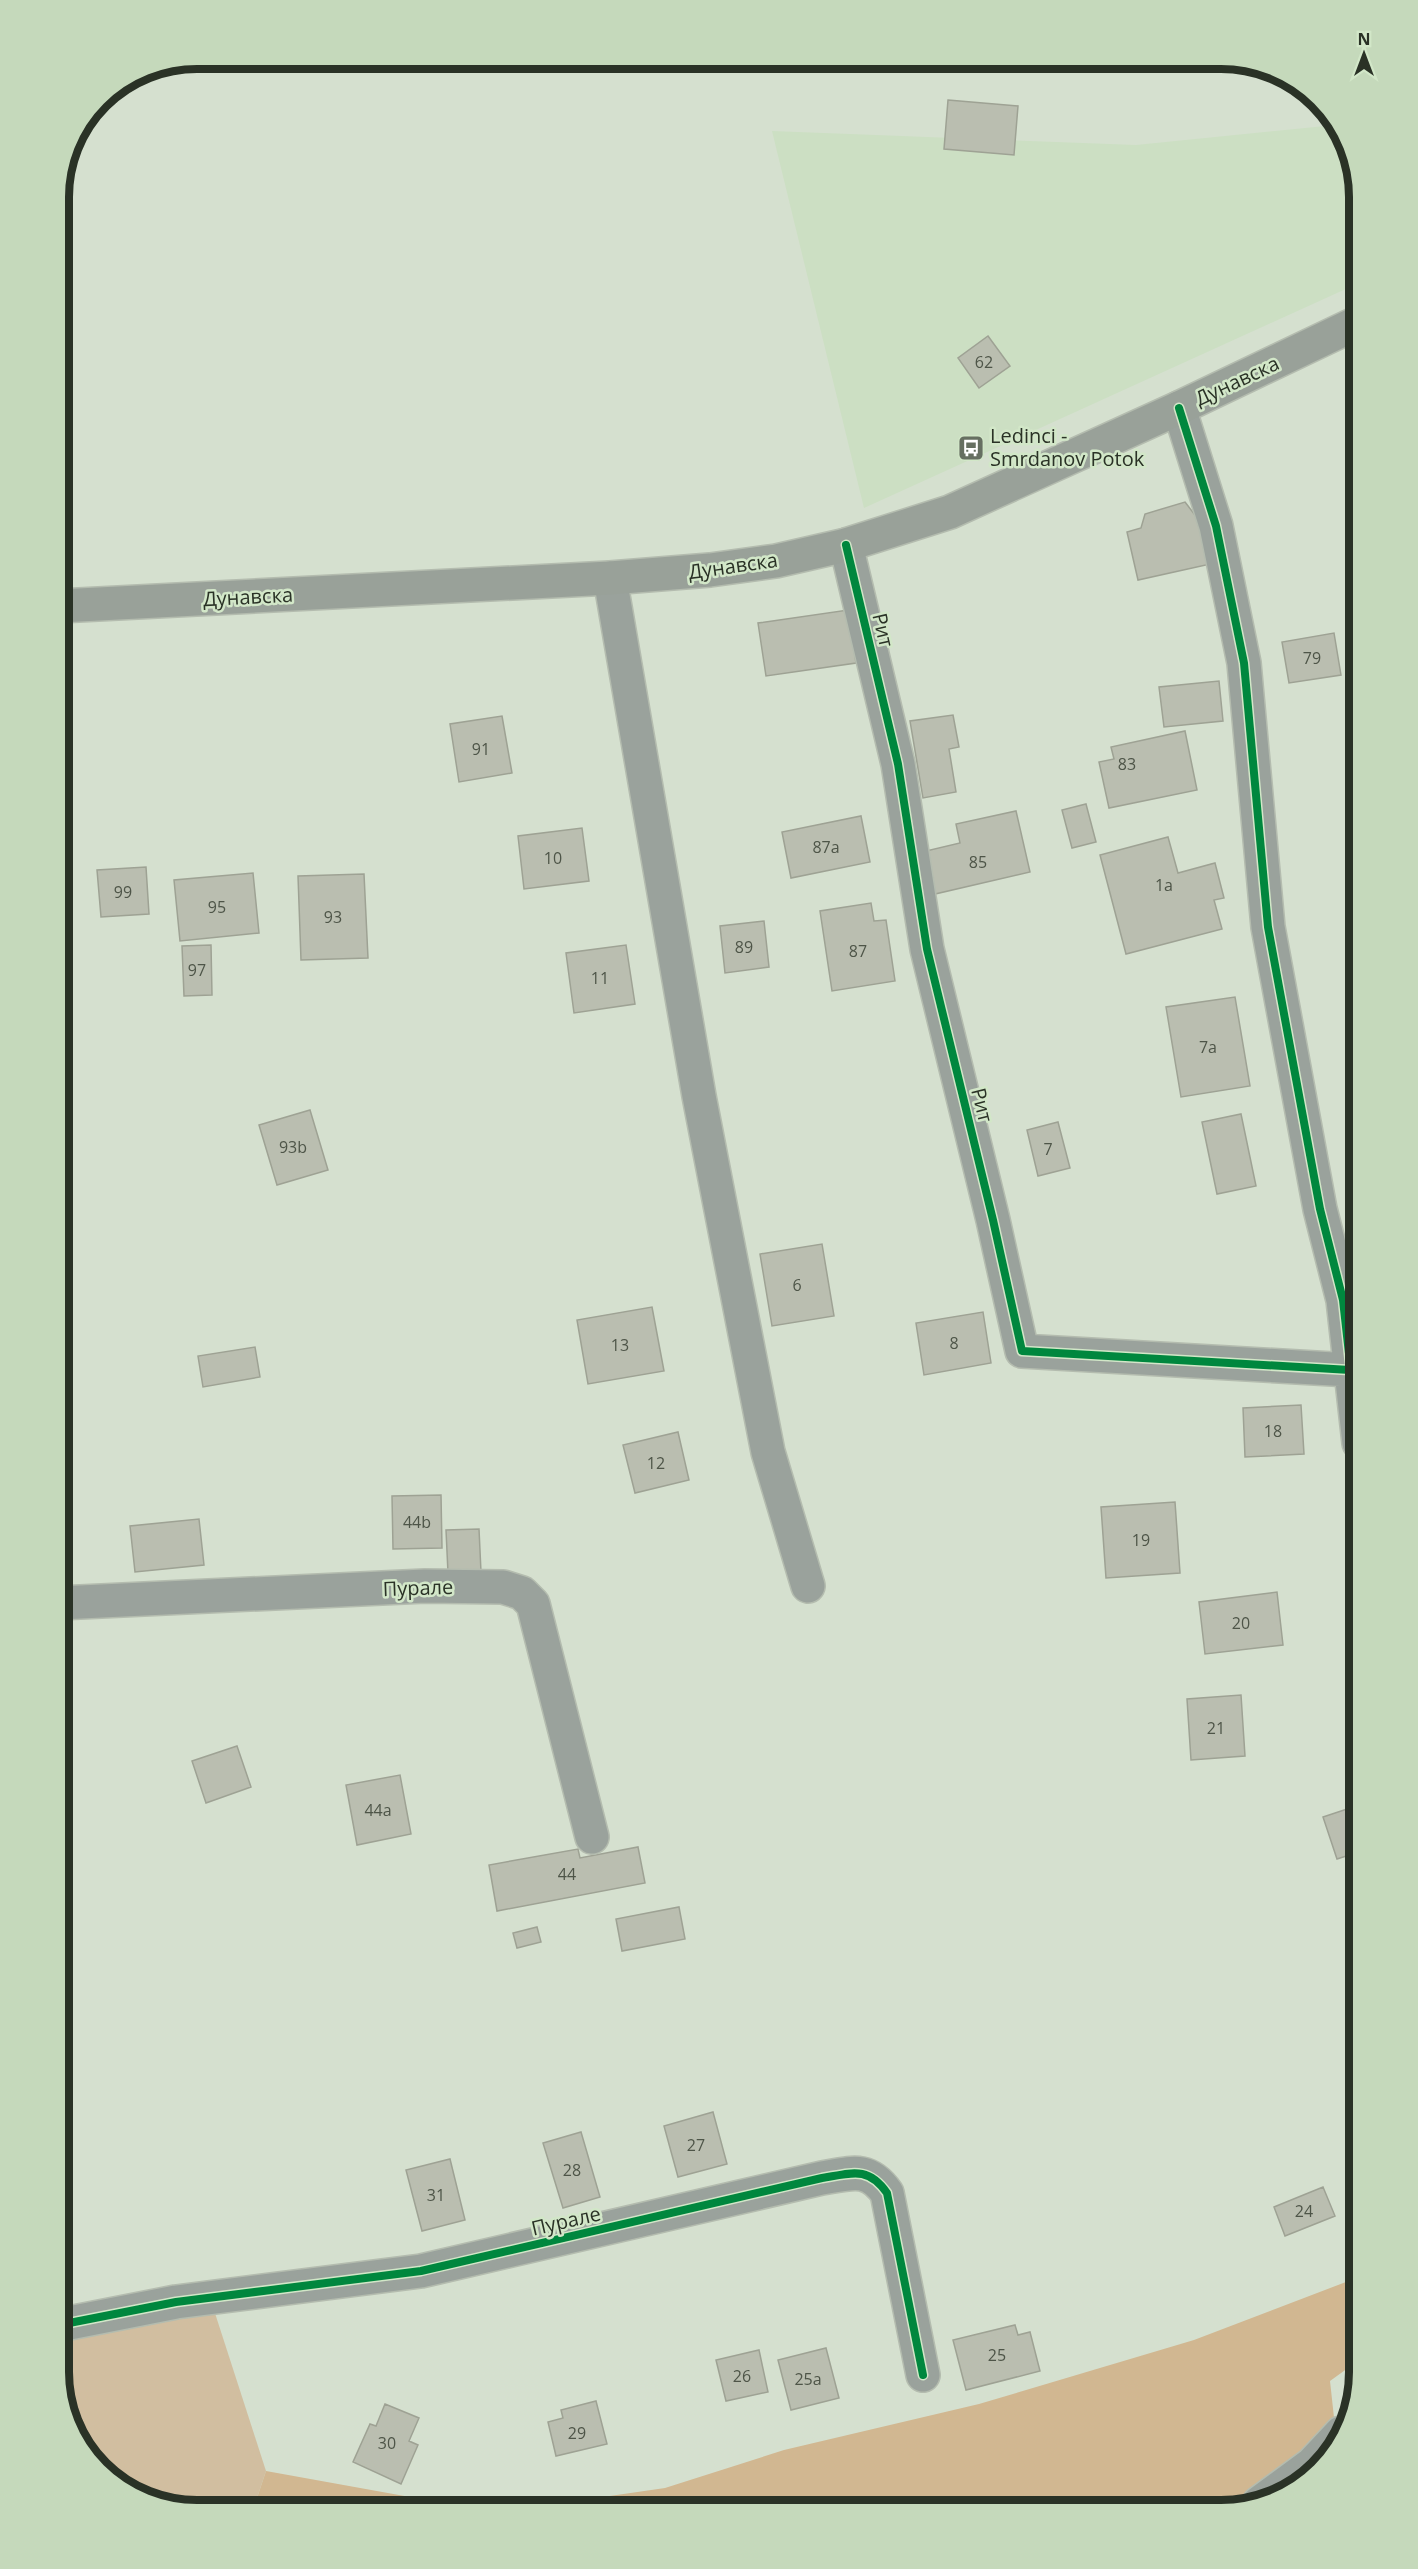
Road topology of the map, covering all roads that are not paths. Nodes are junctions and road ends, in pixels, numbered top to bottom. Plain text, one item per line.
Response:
1 (1349, 327) edge
2 (1179, 408) junction
3 (846, 545) junction
4 (610, 578) junction
5 (69, 605) edge
6 (1349, 1360) edge
7 (1349, 1370) edge
8 (808, 1586) dead end
9 (69, 1603) edge
10 (592, 1837) dead end
11 (69, 2323) edge
12 (923, 2375) dead end

1 - 2 main road, Дунавска
2 - 3 main road, Дунавска
2 - 6 street
3 - 4 main road, Дунавска
3 - 7 street, Рит
4 - 5 main road, Дунавска
4 - 8 street
9 - 10 street, Пурале
11 - 12 street, Пурале

